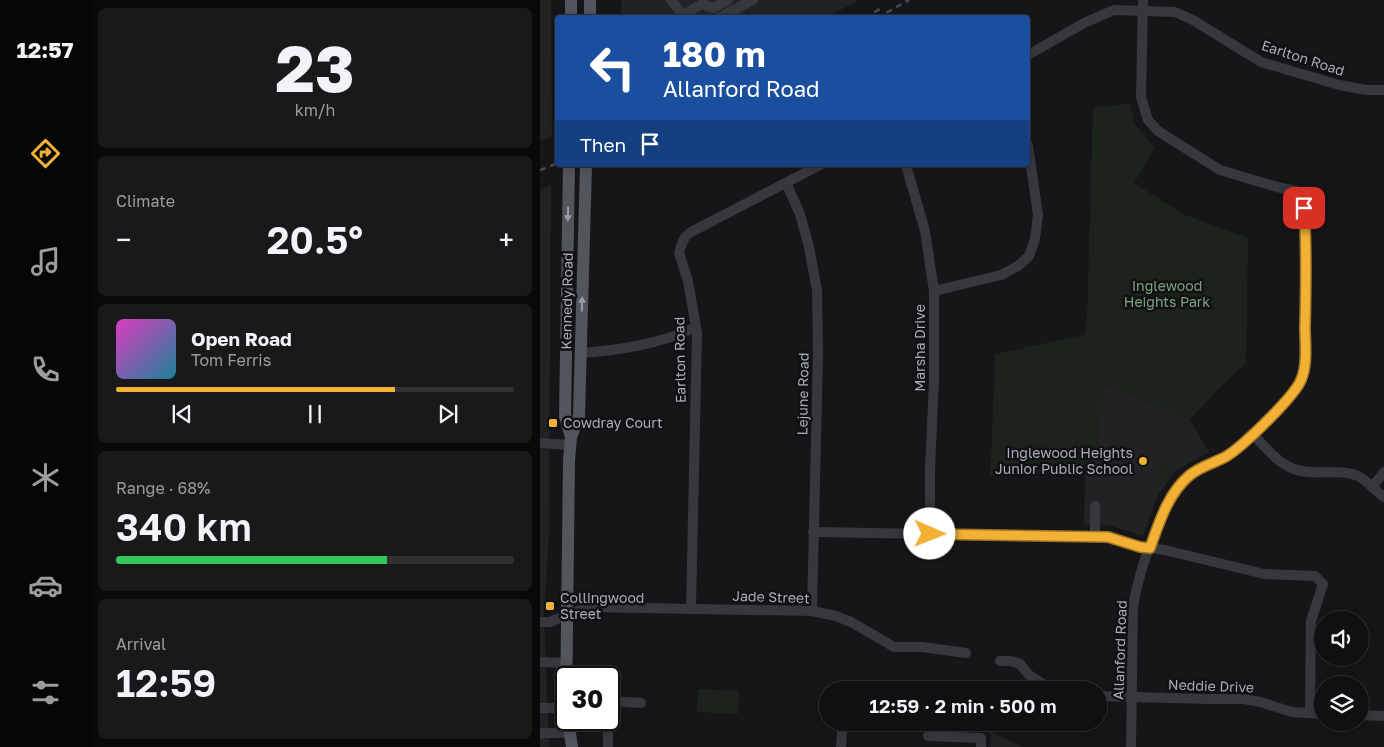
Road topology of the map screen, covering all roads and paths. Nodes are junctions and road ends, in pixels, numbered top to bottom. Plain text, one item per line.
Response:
1 (571, 0) edge
2 (590, 0) edge
3 (728, 0) edge
4 (753, 0) edge
5 (1144, 0) edge
6 (673, 1) edge
7 (705, 1) edge
8 (1143, 11) junction
9 (571, 15) edge
10 (590, 15) edge
11 (683, 15) edge
12 (685, 15) edge
13 (724, 15) edge
14 (1030, 54) edge
15 (1384, 90) edge
16 (1030, 159) edge
17 (569, 167) edge
18 (586, 167) edge
19 (816, 167) edge
20 (907, 167) edge
21 (786, 183) junction
22 (934, 291) junction
23 (696, 327) junction
24 (581, 353) junction
25 (566, 386) junction
26 (580, 386) junction
27 (1252, 434) junction
28 (570, 441) junction
29 (540, 443) edge
30 (1384, 472) edge
31 (1372, 487) junction
32 (1384, 497) edge
33 (1095, 506) dead end
34 (813, 532) junction
35 (930, 534) junction
36 (1095, 537) junction
37 (1150, 548) junction
38 (691, 608) junction
39 (812, 611) junction
40 (567, 615) junction
41 (540, 622) edge
42 (966, 653) dead end
43 (1000, 660) dead end
44 (540, 662) edge
45 (566, 663) joint
46 (1038, 681) edge
47 (1107, 697) edge
48 (1132, 698) junction
49 (620, 702) edge
50 (641, 703) dead end
51 (540, 708) edge
52 (555, 708) edge
53 (1310, 713) junction
54 (1314, 713) edge
55 (1369, 715) edge
56 (1384, 716) edge
57 (555, 730) edge
58 (570, 731) edge
59 (608, 731) edge
60 (842, 732) dead end
61 (540, 734) edge
62 (928, 736) dead end
63 (572, 747) edge
64 (608, 747) edge
65 (841, 747) edge
66 (981, 747) edge
67 (1131, 747) edge

1 - 9 main road
2 - 10 main road
3 - 7 street
4 - 13 street
5 - 8 street, Allanford Road
6 - 11 street
7 - 12 street
8 - 14 street, Earlton Road
8 - 15 street, Earlton Road
8 - 27 street, Allanford Road
16 - 22 street
17 -> 25 main road, Kennedy Road
24 -> 18 main road, Kennedy Road
19 - 21 street, Earlton Road
20 - 22 street, Marsha Drive
21 - 23 street, Earlton Road
21 - 34 street, Lejune Road
22 - 35 street, Marsha Drive
23 - 24 street
23 - 38 street, Earlton Road
24 - 26 main road, Kennedy Road
25 - 26 street
25 - 28 main road, Kennedy Road
26 - 28 main road, Kennedy Road
27 - 31 street
27 - 37 street, Allanford Road
28 - 29 street
28 - 40 main road, Kennedy Road
30 - 31 street
31 - 32 street
33 - 36 street
34 - 35 street
34 - 39 street, Lejune Road
35 - 36 street
36 - 37 street
37 - 48 street, Allanford Road
37 - 53 street
38 - 39 street, Jade Street
38 - 40 street, Jade Street
39 - 42 street, Jade Street
40 - 41 street
40 - 45 main road, Kennedy Road
43 - 46 street
44 - 45 street
47 - 48 street, Neddie Drive
48 - 53 street, Neddie Drive
48 - 67 street, Allanford Road
49 - 50 street
51 - 52 street
53 - 54 street, Neddie Drive
55 - 56 street
57 - 61 street
58 - 63 main road
59 - 64 street
60 - 65 street
62 - 66 street

